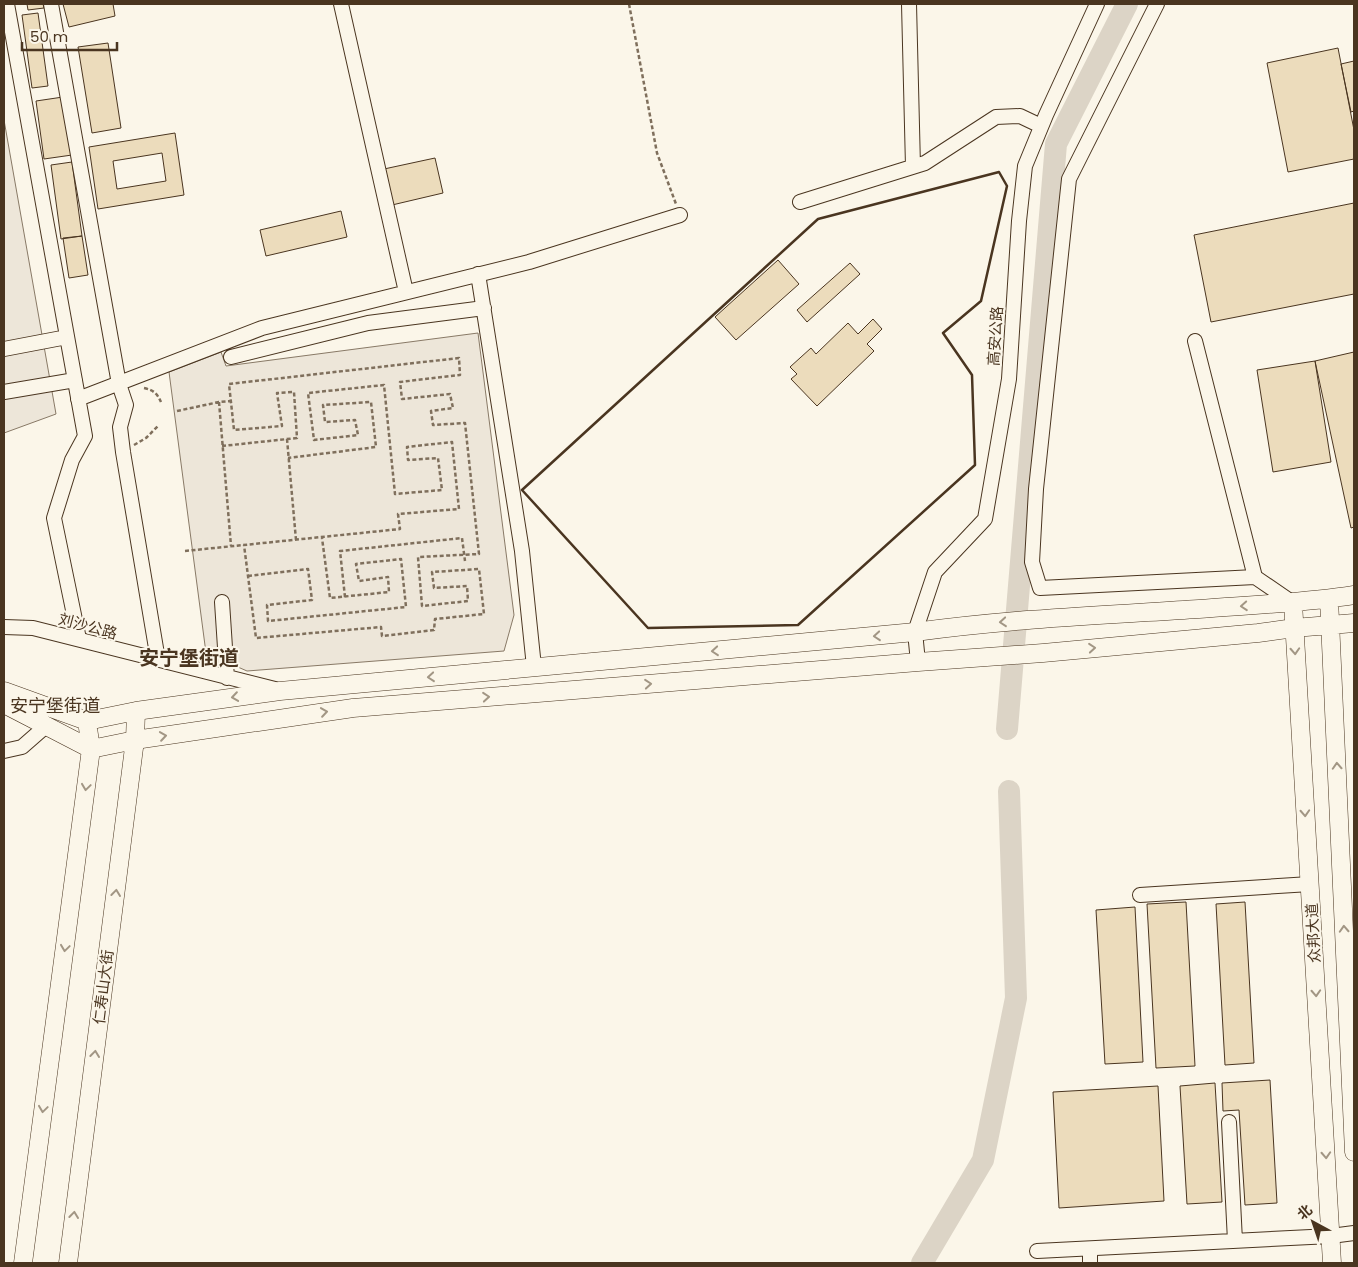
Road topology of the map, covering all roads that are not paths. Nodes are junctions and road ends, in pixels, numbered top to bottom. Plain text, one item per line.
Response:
1 (7, 4) edge
2 (51, 4) edge
3 (341, 4) edge
4 (909, 4) edge
5 (1097, 4) edge
6 (1157, 4) edge
7 (1041, 126) junction
8 (913, 167) junction
9 (800, 202) dead end
10 (680, 215) road end
11 (478, 274) junction
12 (406, 292) junction
13 (484, 308) junction
14 (67, 337) junction
15 (1195, 341) dead end
16 (4, 349) edge
17 (231, 357) dead end
18 (75, 380) junction
19 (119, 384) junction
20 (4, 392) edge
21 (78, 400) junction
22 (1255, 577) junction
23 (1354, 595) edge
24 (1329, 599) junction
25 (222, 602) dead end
26 (1293, 603) junction
27 (1354, 623) edge
28 (1331, 625) junction
29 (4, 627) edge
30 (1294, 628) junction
31 (915, 632) junction
32 (79, 639) junction
33 (158, 660) junction
34 (918, 662) junction
35 (534, 668) junction
36 (227, 678) junction
37 (4, 691) edge
38 (280, 691) junction
39 (4, 704) edge
40 (136, 712) junction
41 (87, 721) junction
42 (46, 726) junction
43 (136, 740) junction
44 (92, 749) junction
45 (4, 750) edge
46 (1310, 884) junction
47 (1140, 894) dead end
48 (1229, 1122) dead end
49 (1354, 1152) edge
50 (1354, 1233) edge
51 (1331, 1236) junction
52 (1235, 1241) junction
53 (1090, 1249) junction
54 (1037, 1251) dead end
55 (23, 1263) edge
56 (68, 1263) edge
57 (1090, 1263) edge
58 (1332, 1263) edge

1 - 14 street
2 - 19 street
3 - 12 street
4 - 8 street
5 - 7 street, 高安公路
6 - 22 street
7 - 8 street
7 - 31 street, 高安公路
8 - 9 street
10 - 11 street
11 - 12 street
11 - 13 street
12 - 19 street
13 - 17 street
13 - 35 street
14 - 16 street
14 - 18 street
15 - 22 street
18 - 20 street
18 - 21 street
19 - 21 street
19 - 33 street
21 - 32 street
22 - 26 street
23 - 24 main road
24 - 26 main road
24 - 28 main road, 众邦大道
25 - 36 street
26 - 30 main road, 众邦大道
26 -> 31 main road
27 - 28 main road
28 - 30 main road
49 -> 28 main road, 众邦大道
29 - 32 street, 刘沙公路
34 -> 30 main road
30 -> 46 main road, 众邦大道
31 - 34 street, 高安公路
31 -> 35 main road
32 - 33 street, 刘沙公路
33 - 36 street, 刘沙公路
43 -> 34 main road
35 -> 38 main road
36 - 38 street, 刘沙公路
37 - 41 main road
38 -> 40 main road
39 - 42 main road
40 - 41 main road
40 - 43 main road, 仁寿山大街
41 - 44 main road
42 - 44 main road
42 - 45 street
43 - 44 main road
56 -> 43 main road, 仁寿山大街
44 -> 55 main road
46 - 47 street
46 -> 51 main road, 众邦大道
48 - 52 street
50 - 51 street
51 - 52 street
51 - 58 main road, 众邦大道
52 - 53 street
53 - 54 street
53 - 57 street

